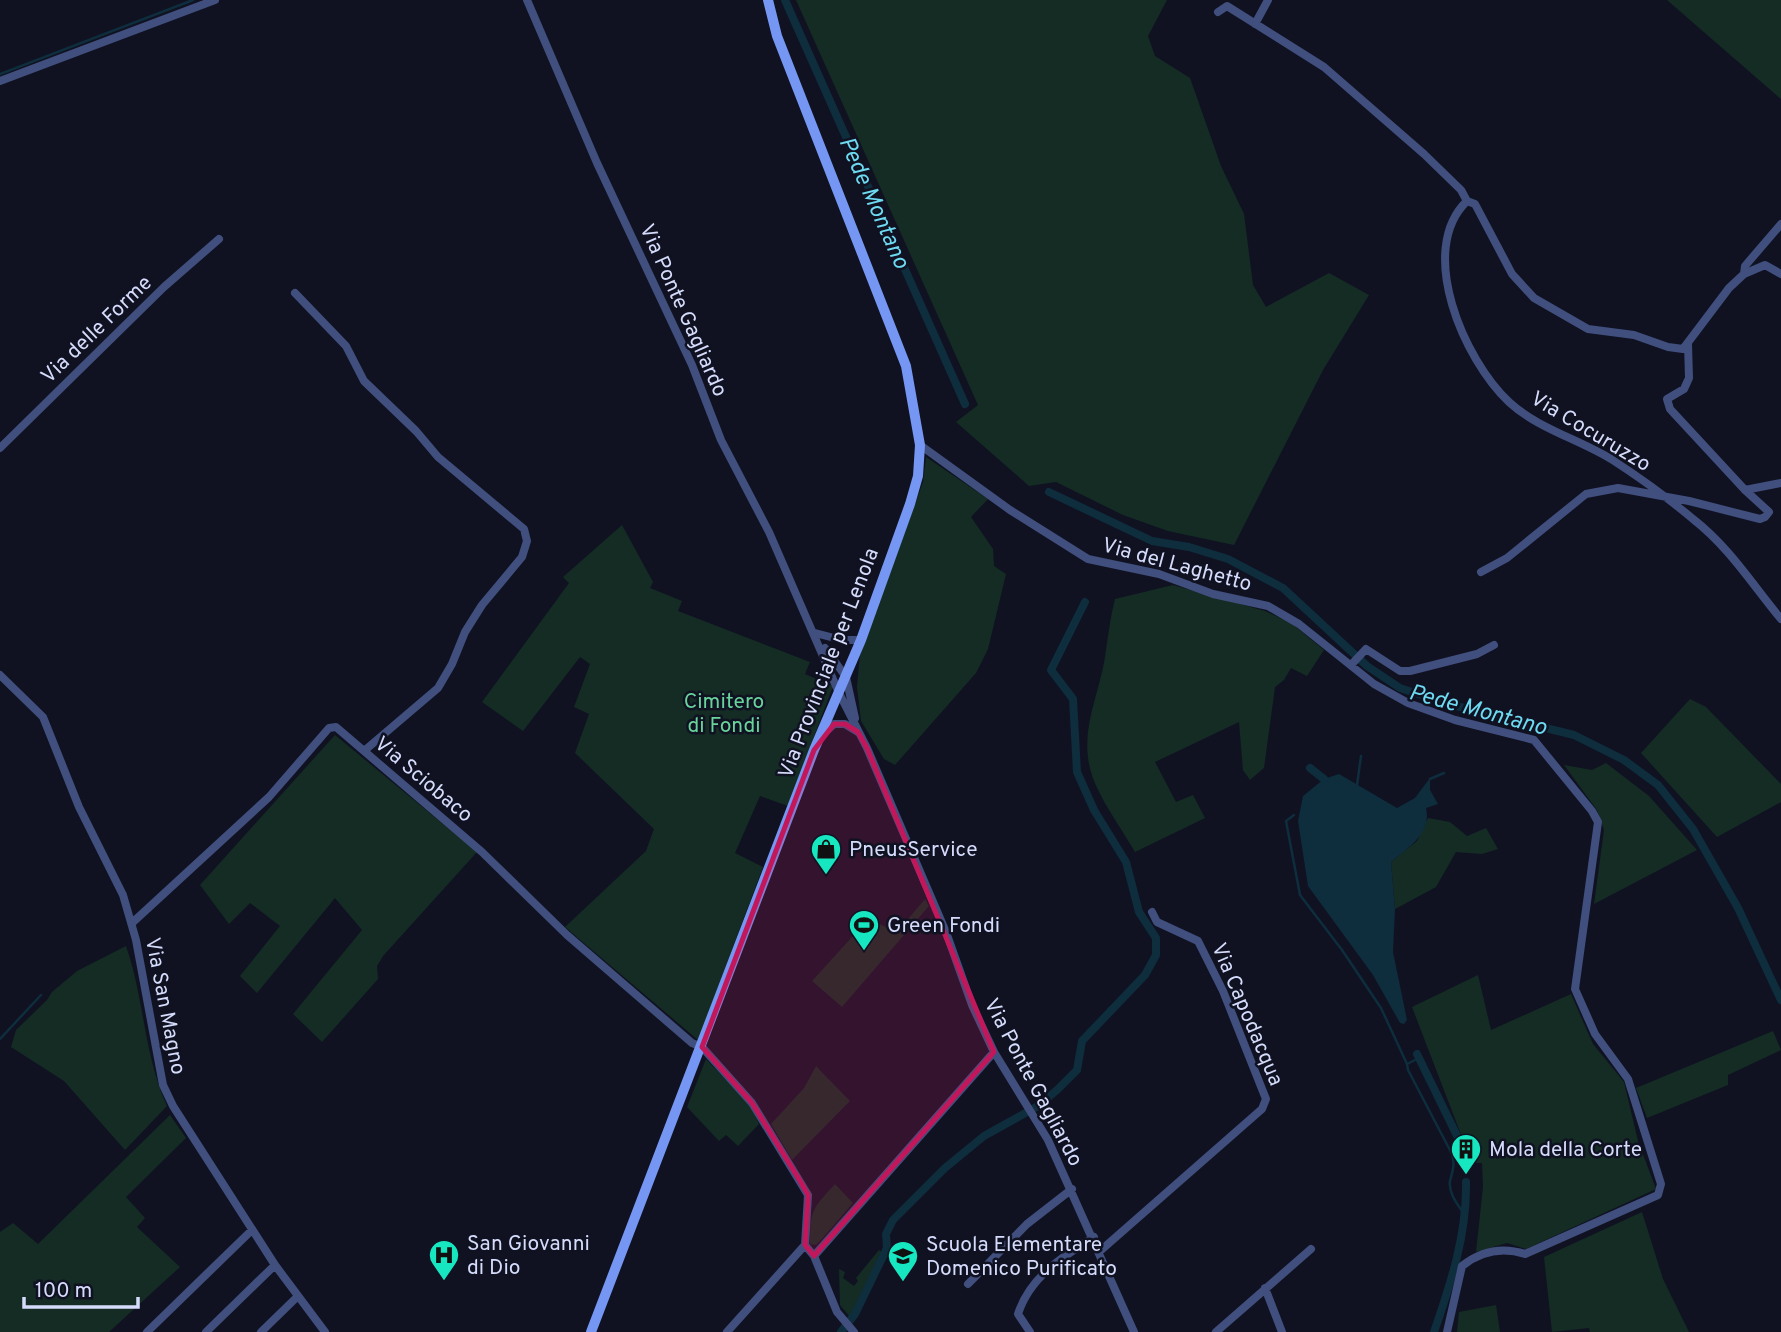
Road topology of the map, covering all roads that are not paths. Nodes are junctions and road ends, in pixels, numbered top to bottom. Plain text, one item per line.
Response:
1 (215, 0) edge
2 (527, 0) edge
3 (768, 0) edge
4 (1268, 0) edge
5 (1218, 12) dead end
6 (1255, 24) junction
7 (0, 81) edge
8 (1467, 201) junction
9 (1781, 224) edge
10 (219, 239) dead end
11 (1744, 274) junction
12 (1781, 274) edge
13 (295, 293) dead end
14 (1688, 344) junction
15 (920, 445) junction
16 (0, 447) edge
17 (1781, 483) edge
18 (1745, 490) junction
19 (1667, 499) junction
20 (1481, 572) dead end
21 (1781, 619) edge
22 (815, 632) junction
23 (861, 639) junction
24 (1494, 645) dead end
25 (1353, 666) junction
26 (0, 675) edge
27 (846, 677) junction
28 (839, 693) junction
29 (858, 732) junction
30 (822, 735) junction
31 (364, 751) junction
32 (1152, 912) dead end
33 (132, 923) junction
34 (702, 1047) junction
35 (994, 1052) junction
36 (1072, 1189) junction
37 (252, 1230) junction
38 (1094, 1237) junction
39 (805, 1245) junction
40 (1311, 1249) dead end
41 (1100, 1251) junction
42 (814, 1256) junction
43 (275, 1265) junction
44 (968, 1284) dead end
45 (1265, 1288) junction
46 (297, 1297) junction
47 (853, 1330) edge
48 (1219, 1330) edge
49 (146, 1332) edge
50 (206, 1332) edge
51 (261, 1332) edge
52 (325, 1332) edge
53 (591, 1332) edge
54 (727, 1332) edge
55 (1030, 1332) edge
56 (1134, 1332) edge
57 (1282, 1332) edge
58 (1447, 1332) edge

1 - 7 street
2 - 22 street, Via Ponte Gagliardo
3 - 15 main road, Via Provinciale per Lenola
4 - 6 street
5 - 6 street
6 - 8 street
8 - 14 street
8 - 19 street, Via Cocuruzzo
9 - 11 street
10 - 16 street, Via delle Forme
11 - 12 street
11 - 14 street
13 - 31 street
14 - 18 street
15 - 23 main road, Via Provinciale per Lenola
15 - 25 street, Via del Laghetto
17 - 18 street
18 - 19 street
19 - 20 street
19 - 21 street, Via Cocuruzzo
22 - 23 street
22 - 27 street, Via Ponte Gagliardo
22 - 28 street, Via Ponte Gagliardo
23 - 27 main road, Via Provinciale per Lenola
24 - 25 street
25 - 58 street, Via del Laghetto
26 - 33 street, Via San Magno
27 - 28 main road, Via Provinciale per Lenola
27 - 29 street, Via Ponte Gagliardo
28 - 29 street, Via Ponte Gagliardo
28 - 30 main road, Via Provinciale per Lenola
29 - 30 street
29 - 35 street, Via Ponte Gagliardo
30 - 34 main road, Via Provinciale per Lenola
31 - 33 street, Via Sciobaco
31 - 34 street, Via Sciobaco
32 - 41 street, Via Capodacqua
33 - 37 street, Via San Magno
34 - 39 street, Via Sciobaco
34 - 53 main road, Via Provinciale per Lenola
35 - 36 street, Via Ponte Gagliardo
35 - 42 street
36 - 38 street, Via Ponte Gagliardo
36 - 44 street
37 - 43 street, Via San Magno
37 - 49 street
38 - 41 street, Via Ponte Gagliardo
38 - 55 street
39 - 42 street
39 - 54 street
40 - 45 street
41 - 56 street, Via Ponte Gagliardo
42 - 47 street
43 - 46 street, Via San Magno
43 - 50 street
45 - 48 street
45 - 57 street
46 - 51 street
46 - 52 street, Via San Magno

